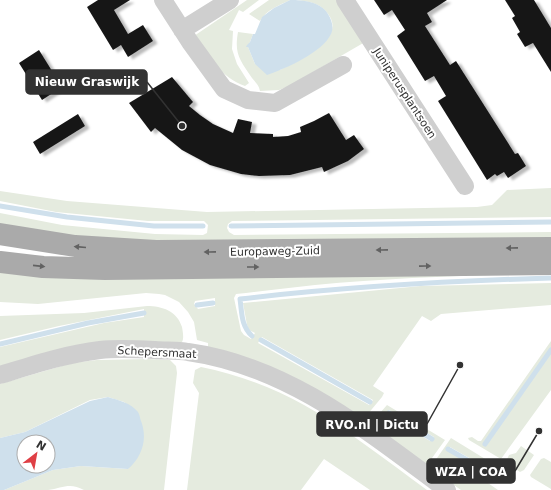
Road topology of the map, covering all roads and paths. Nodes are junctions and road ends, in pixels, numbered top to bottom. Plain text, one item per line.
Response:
1 (163, 0) edge
2 (230, 0) edge
3 (345, 0) edge
4 (182, 30) junction
5 (343, 65) dead end
6 (464, 186) dead end
7 (0, 234) edge
8 (551, 248) edge
9 (0, 262) edge
10 (551, 264) edge
11 (0, 375) edge
12 (448, 490) edge

1 - 4 street
2 - 4 street
3 - 6 street, Juniperusplantsoen
4 - 5 street
8 -> 7 main road, Europaweg-Zuid
9 -> 10 main road, Europaweg-Zuid
11 - 12 street, Schepersmaat

